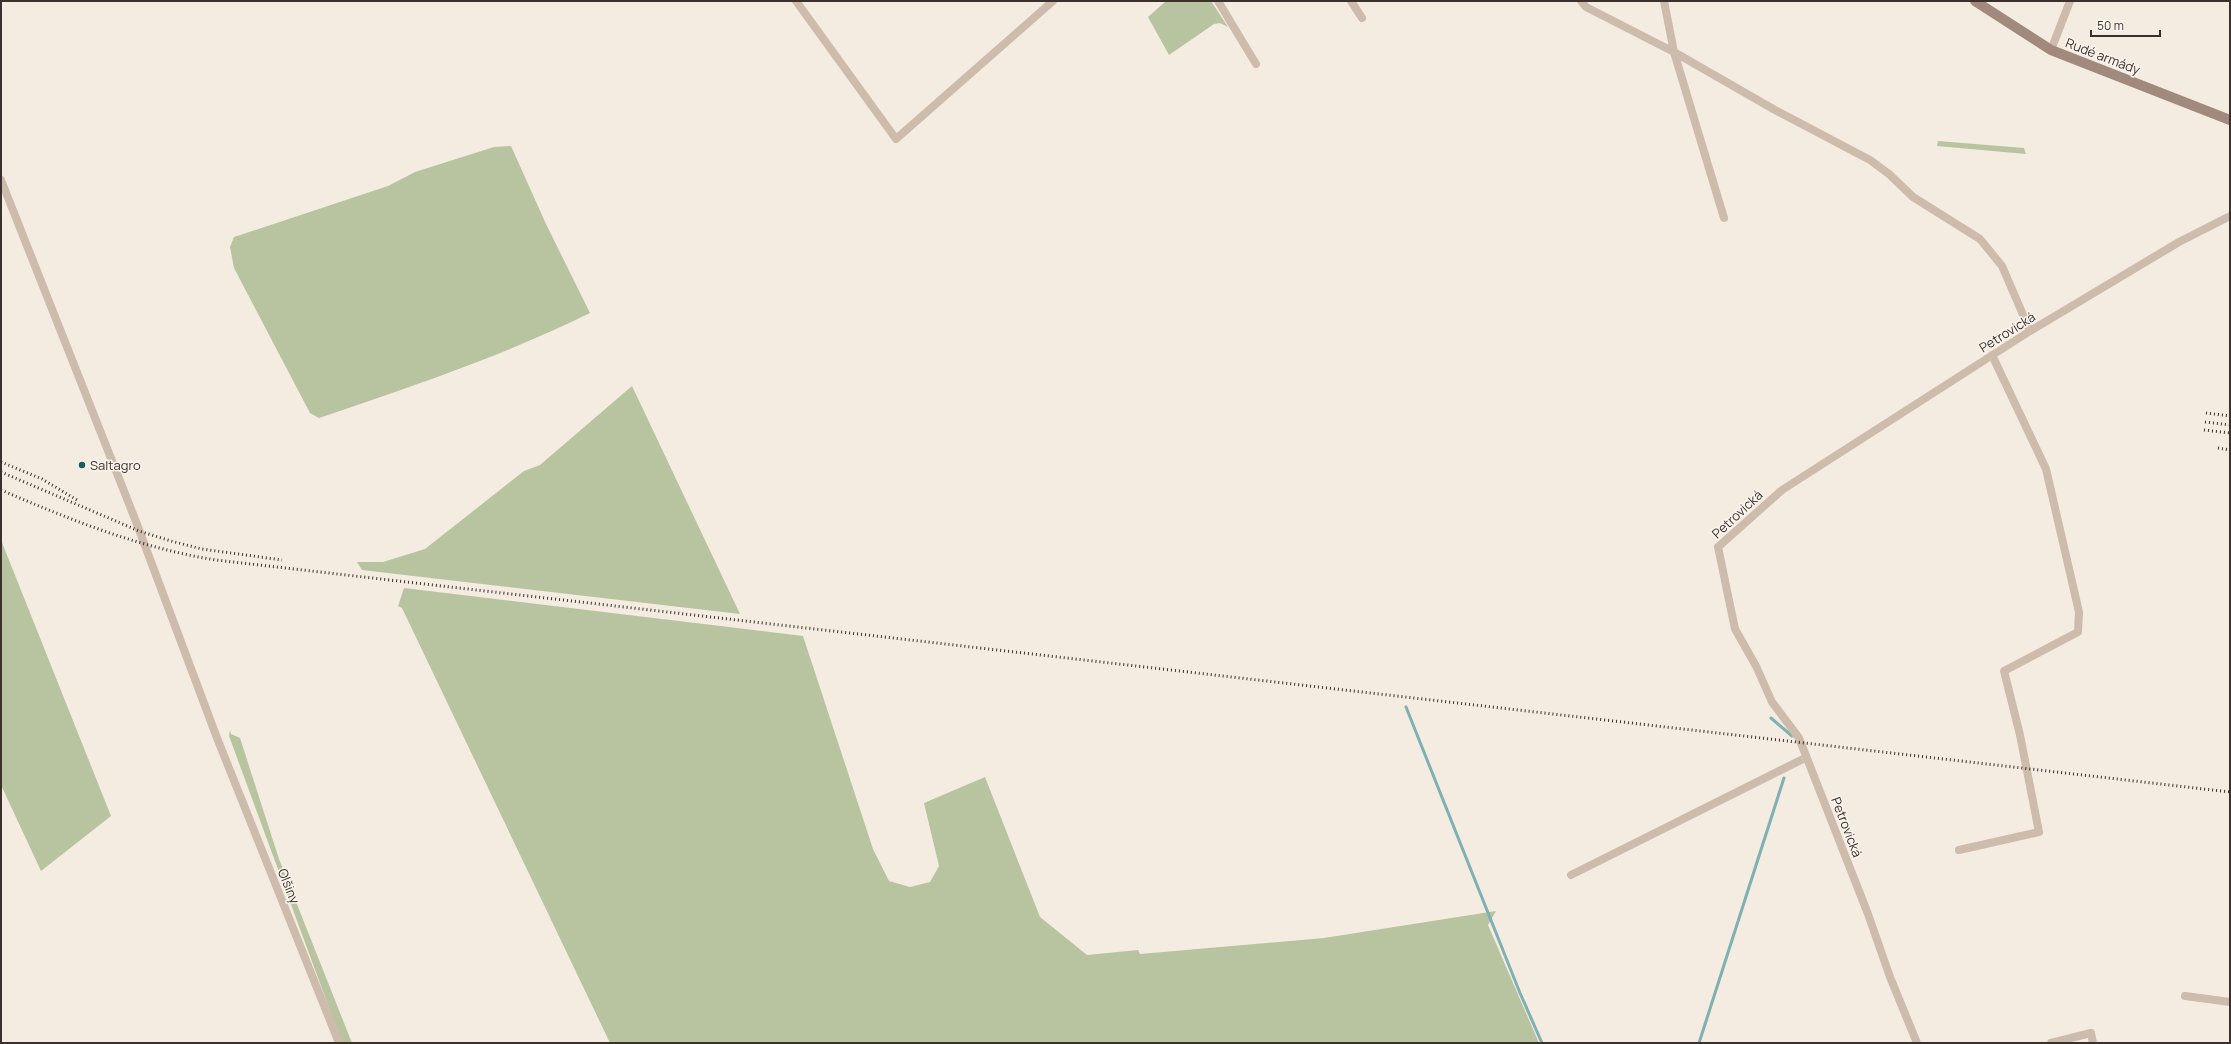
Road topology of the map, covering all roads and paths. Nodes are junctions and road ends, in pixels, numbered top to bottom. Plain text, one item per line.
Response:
1 (796, 1) edge
2 (1053, 1) edge
3 (1218, 1) edge
4 (1351, 1) edge
5 (1581, 1) edge
6 (1664, 1) edge
7 (1975, 1) edge
8 (2070, 1) edge
9 (1362, 18) dead end
10 (2051, 50) junction
11 (1674, 52) junction
12 (1256, 64) dead end
13 (2230, 120) edge
14 (1, 180) edge
15 (2230, 216) edge
16 (1724, 218) dead end
17 (2030, 332) junction
18 (1992, 355) junction
19 (1805, 758) junction
20 (1958, 850) dead end
21 (1571, 875) dead end
22 (2185, 996) dead end
23 (2230, 1002) edge
24 (339, 1043) edge
25 (1917, 1043) edge
26 (2051, 1043) edge
27 (2093, 1043) edge

1 - 2 street
3 - 12 street
4 - 9 street
5 - 11 street
6 - 11 street
7 - 10 main road, Rudé armády
8 - 10 street
10 - 13 main road, Rudé armády
11 - 16 street
11 - 17 street
14 - 24 street, Olšiny
15 - 17 street, Petrovická
17 - 18 street, Petrovická
18 - 19 street, Petrovická
18 - 20 street
19 - 21 street
19 - 25 street, Petrovická
22 - 23 street
26 - 27 street

